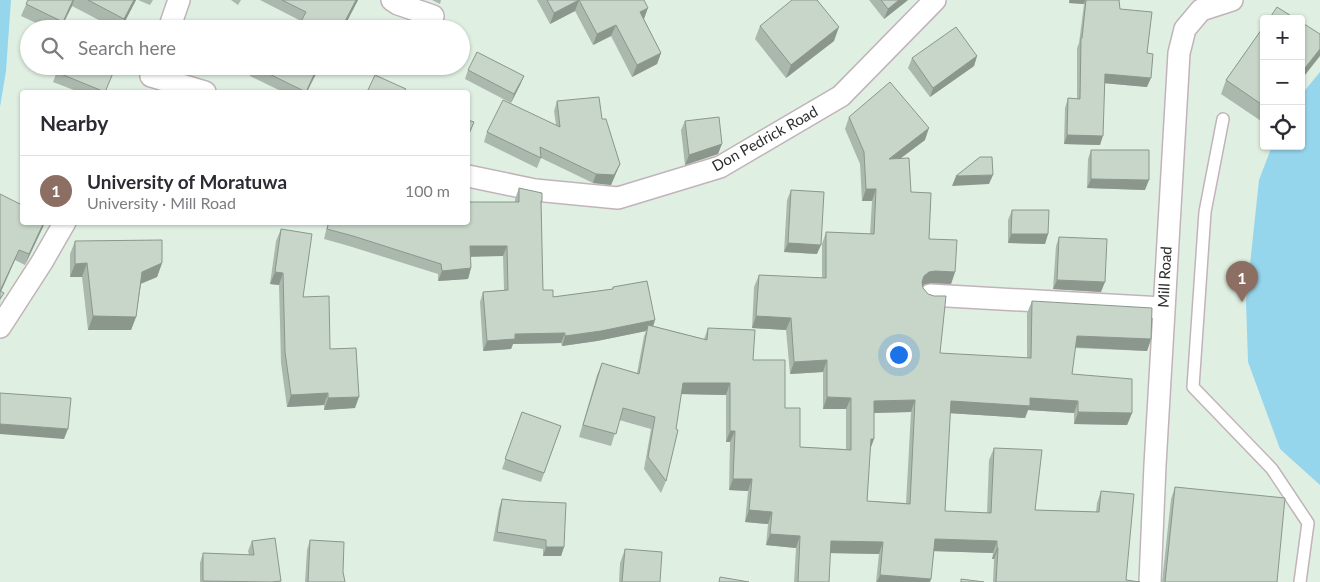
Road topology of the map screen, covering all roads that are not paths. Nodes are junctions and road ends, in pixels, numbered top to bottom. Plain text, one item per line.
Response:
1 (179, 0) edge
2 (392, 0) edge
3 (935, 0) edge
4 (1232, 0) edge
5 (433, 16) dead end
6 (172, 20) edge
7 (149, 78) edge
8 (197, 90) edge
9 (1223, 119) dead end
10 (470, 176) edge
11 (63, 225) edge
12 (930, 295) edge
13 (1164, 308) junction
14 (0, 327) edge
15 (1150, 582) edge
16 (1300, 582) edge

1 - 6 street
2 - 5 street
3 - 10 street, Don Pedrick Road
4 - 13 street, Mill Road
7 - 8 street
9 - 16 lane
11 - 14 street
12 - 13 street
13 - 15 street, Mill Road

